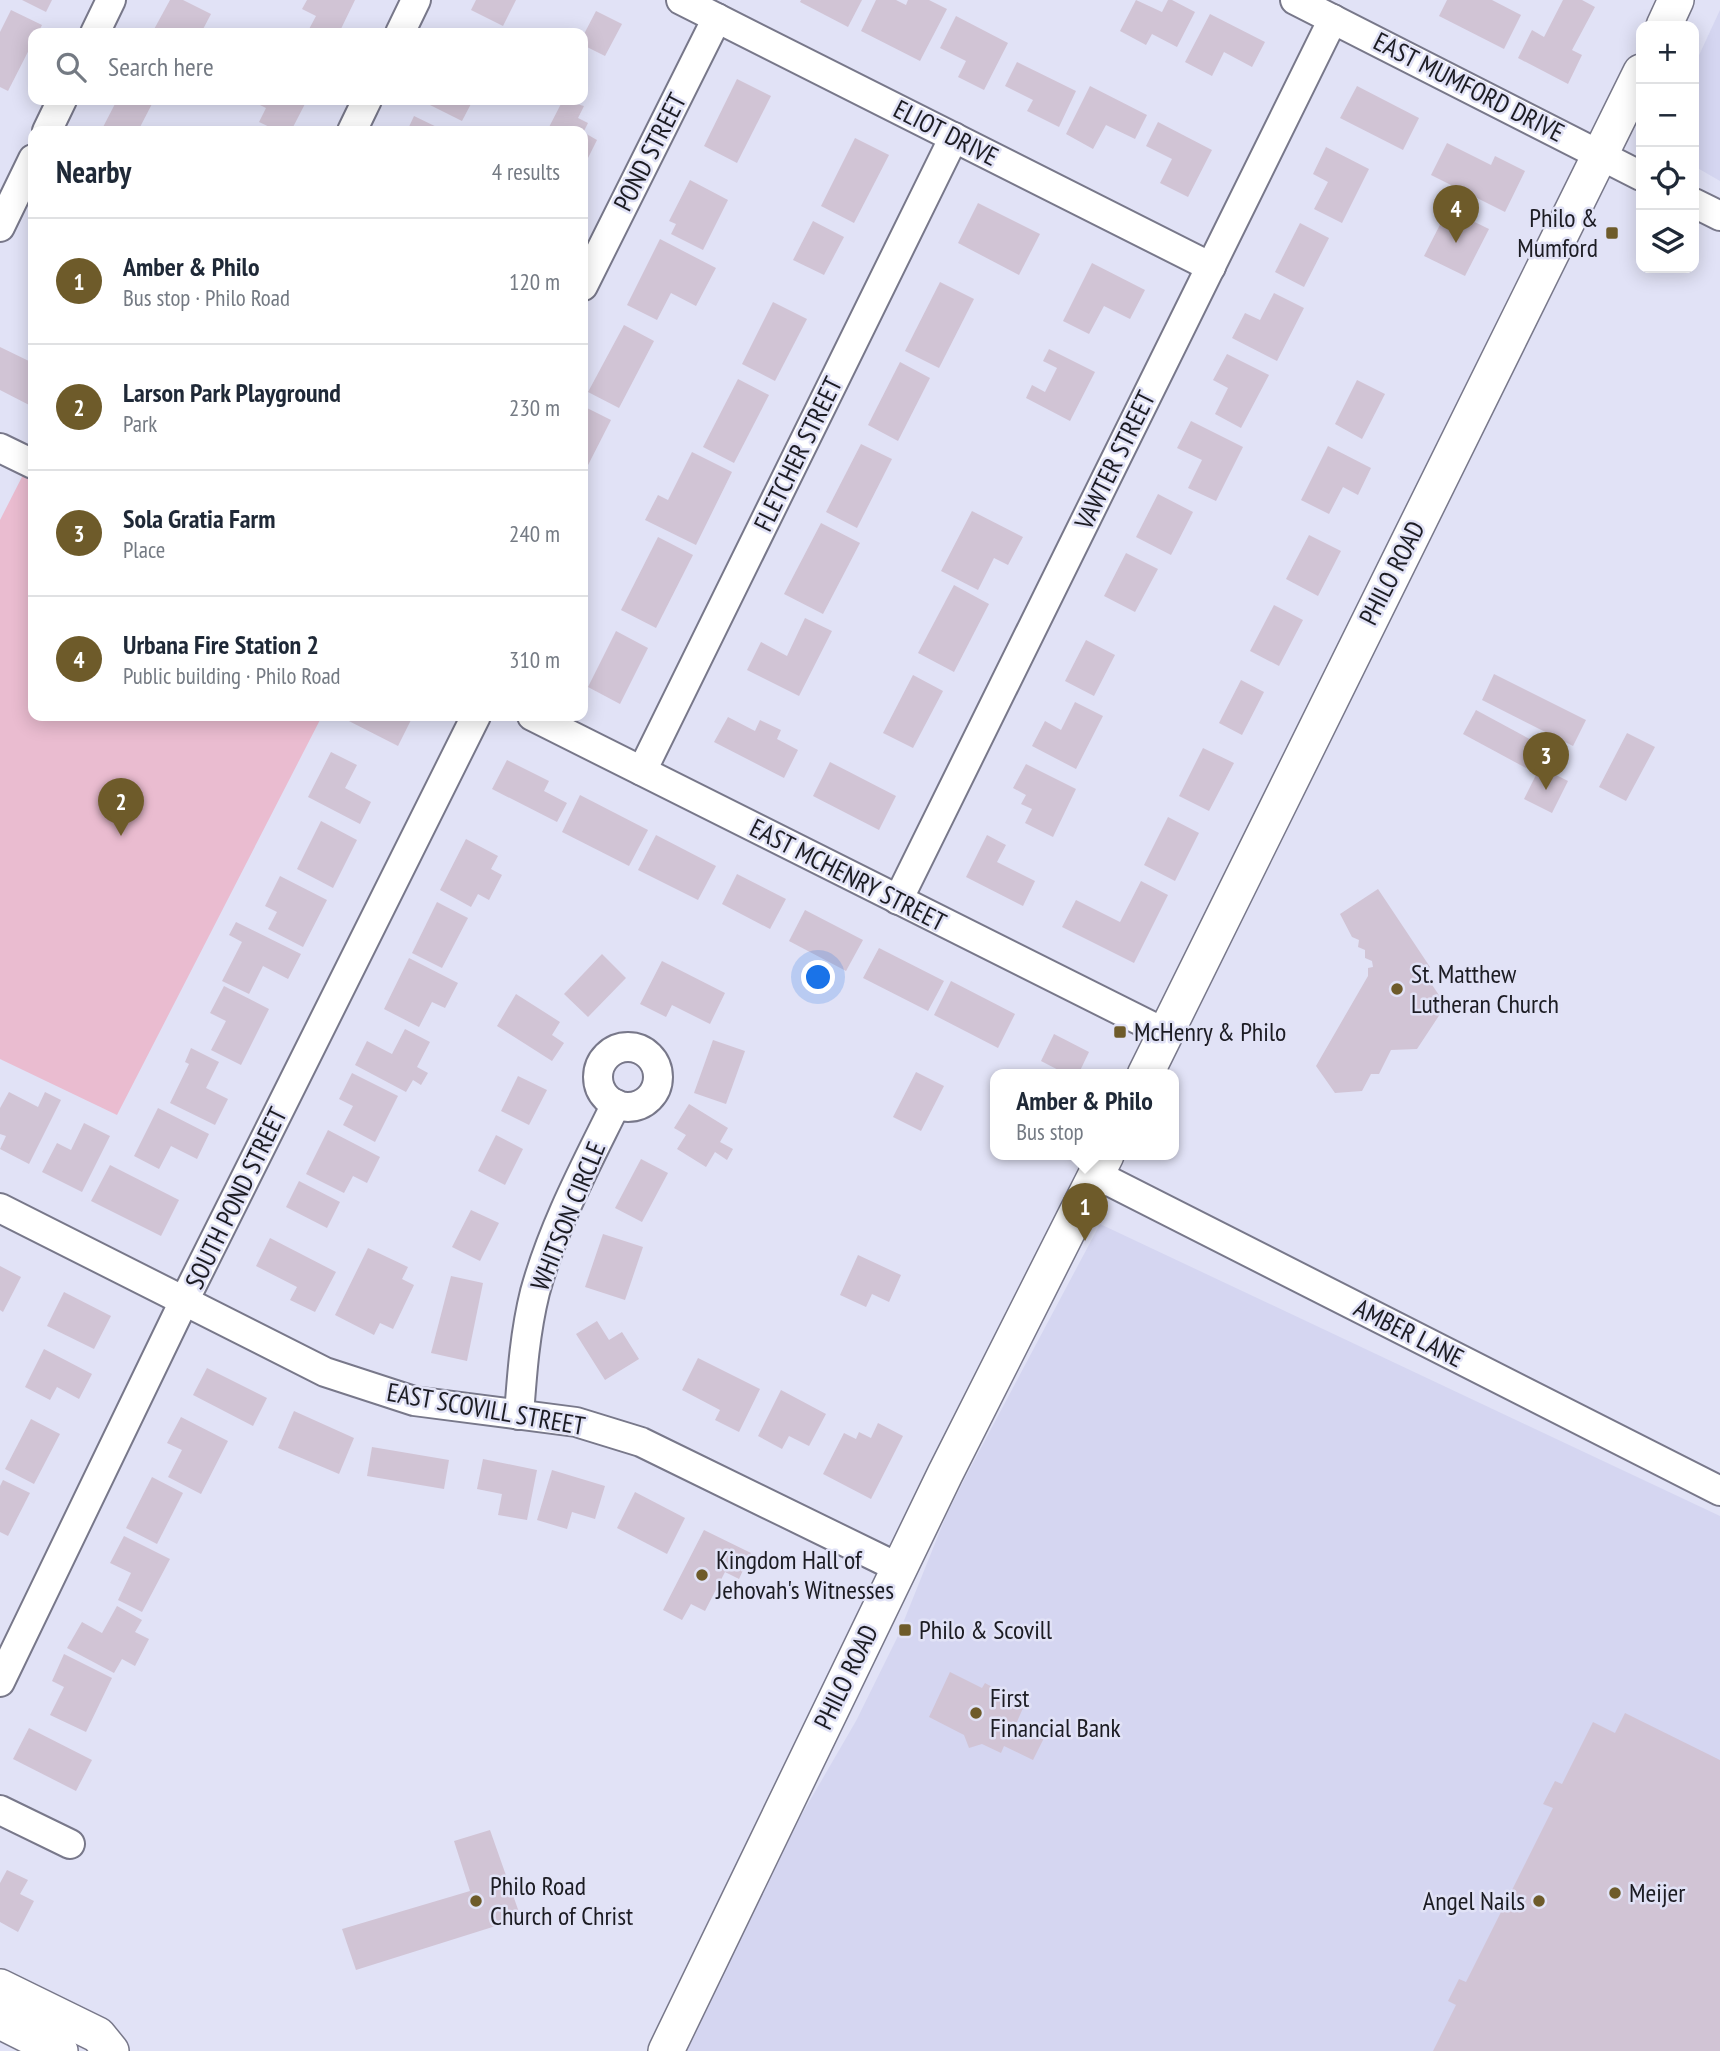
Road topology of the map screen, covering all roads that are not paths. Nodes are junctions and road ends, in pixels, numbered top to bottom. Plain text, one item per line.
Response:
1 (111, 0) edge
2 (416, 0) edge
3 (681, 0) edge
4 (1295, 0) edge
5 (1676, 0) edge
6 (717, 18) junction
7 (1333, 19) junction
8 (1666, 21) edge
9 (97, 28) edge
10 (402, 28) edge
11 (1636, 82) edge
12 (60, 105) edge
13 (365, 105) edge
14 (49, 126) edge
15 (354, 126) edge
16 (954, 137) junction
17 (1601, 155) junction
18 (28, 169) edge
19 (1636, 173) edge
20 (1699, 206) edge
21 (1720, 216) edge
22 (0, 227) edge
23 (1211, 267) junction
24 (588, 276) edge
25 (0, 447) edge
26 (28, 461) edge
27 (474, 721) edge
28 (542, 721) edge
29 (642, 771) junction
30 (898, 900) junction
31 (1165, 1033) junction
32 (1148, 1069) edge
33 (616, 1104) dead end
34 (1102, 1165) edge
35 (0, 1208) edge
36 (184, 1301) junction
37 (519, 1415) junction
38 (1720, 1491) edge
39 (899, 1568) junction
40 (0, 1682) edge
41 (0, 1810) edge
42 (70, 1844) dead end
43 (0, 1987) edge
44 (0, 2021) edge
45 (61, 2051) edge
46 (111, 2051) edge
47 (666, 2051) edge

1 - 9 street
2 - 10 street
3 - 6 street, ELIOT DRIVE
4 - 7 street, EAST MUMFORD DRIVE
5 - 8 main road
6 - 16 street, ELIOT DRIVE
6 - 24 street, POND STREET
7 - 17 street, EAST MUMFORD DRIVE
7 - 23 street, VAWTER STREET
11 - 17 main road, PHILO ROAD
12 - 14 street
13 - 15 street
16 - 23 street, ELIOT DRIVE
16 - 29 street, FLETCHER STREET
17 - 19 street, EAST MUMFORD DRIVE
17 - 31 main road, PHILO ROAD
18 - 22 street
20 - 21 street
23 - 30 street, VAWTER STREET
25 - 26 street
27 - 36 street, SOUTH POND STREET
28 - 29 street, EAST MCHENRY STREET
29 - 30 street, EAST MCHENRY STREET
30 - 31 street, EAST MCHENRY STREET
31 - 32 main road, PHILO ROAD
33 - 37 street, WHITSON CIRCLE
34 - 38 street, AMBER LANE
34 - 39 main road, PHILO ROAD
35 - 36 street, EAST SCOVILL STREET
36 - 37 street, EAST SCOVILL STREET
36 - 40 street, SOUTH POND STREET
37 - 39 street, EAST SCOVILL STREET
39 - 47 main road, PHILO ROAD
41 - 42 street
43 - 46 main road
44 - 45 main road

